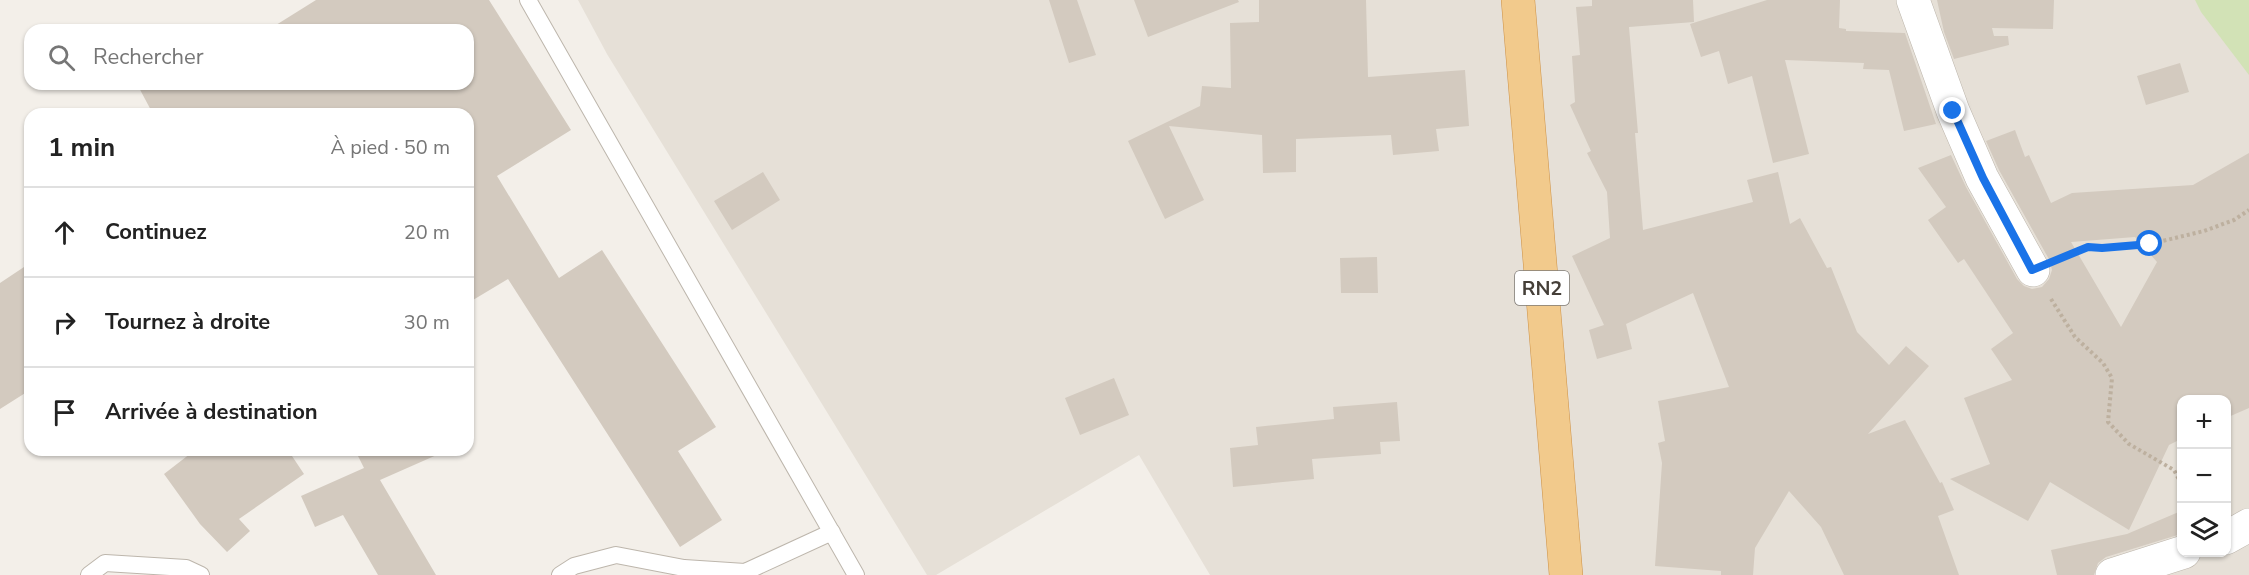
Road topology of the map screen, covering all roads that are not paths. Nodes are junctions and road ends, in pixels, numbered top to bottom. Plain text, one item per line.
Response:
1 (528, 0) edge
2 (1518, 0) edge
3 (1913, 0) edge
4 (2032, 270) road end
5 (2249, 525) edge
6 (832, 532) junction
7 (2231, 535) edge
8 (2177, 554) edge
9 (89, 575) edge
10 (201, 575) edge
11 (561, 575) edge
12 (856, 575) edge
13 (1566, 575) edge
14 (2112, 575) edge

1 - 6 lane
2 - 13 highway, RN2
3 - 4 street
5 - 7 street
6 - 11 lane
6 - 12 lane
8 - 14 street
9 - 10 lane

